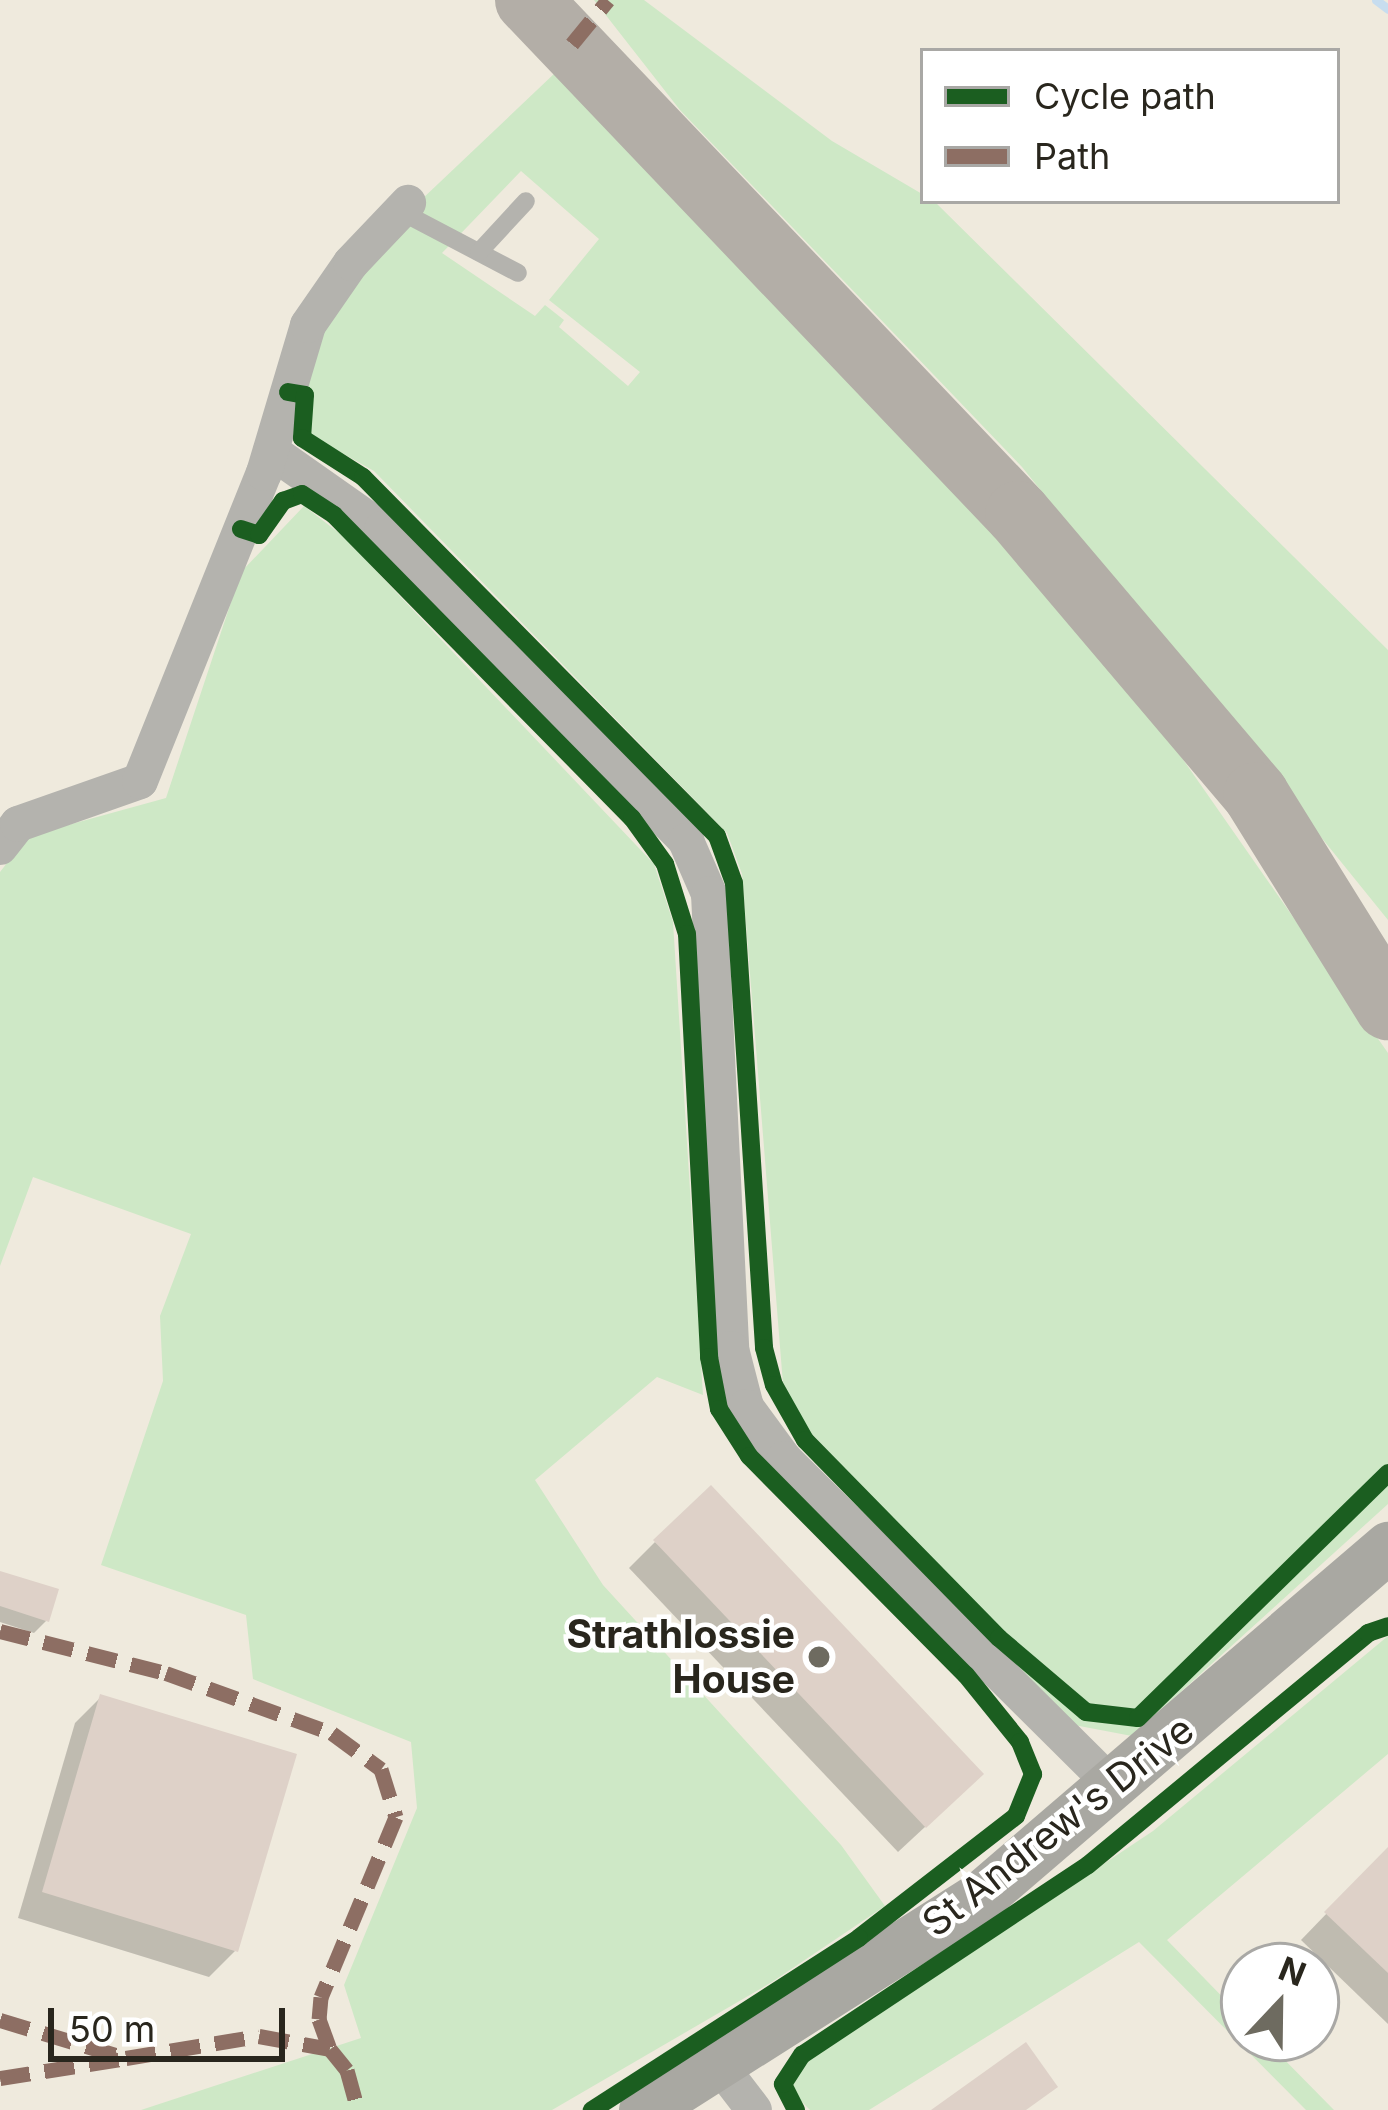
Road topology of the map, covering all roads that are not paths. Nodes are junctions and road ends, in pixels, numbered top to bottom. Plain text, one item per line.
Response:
1 (529, 0) edge
2 (526, 200) dead end
3 (404, 207) joint
4 (479, 252) junction
5 (518, 273) dead end
6 (271, 451) junction
7 (0, 847) edge
8 (1323, 897) junction
9 (1388, 963) edge
10 (1388, 1007) edge
11 (1388, 1547) edge
12 (1115, 1788) junction
13 (721, 2067) junction
14 (644, 2110) edge
15 (754, 2110) edge

1 - 8 highway
2 - 4 lane
3 - 4 lane
3 - 6 street
4 - 5 lane
6 - 7 street
6 - 12 street
8 - 9 highway
8 - 10 highway
11 - 12 street, St Andrew's Drive
12 - 13 street, St Andrew's Drive
13 - 14 street, St Andrew's Drive
13 - 15 street

